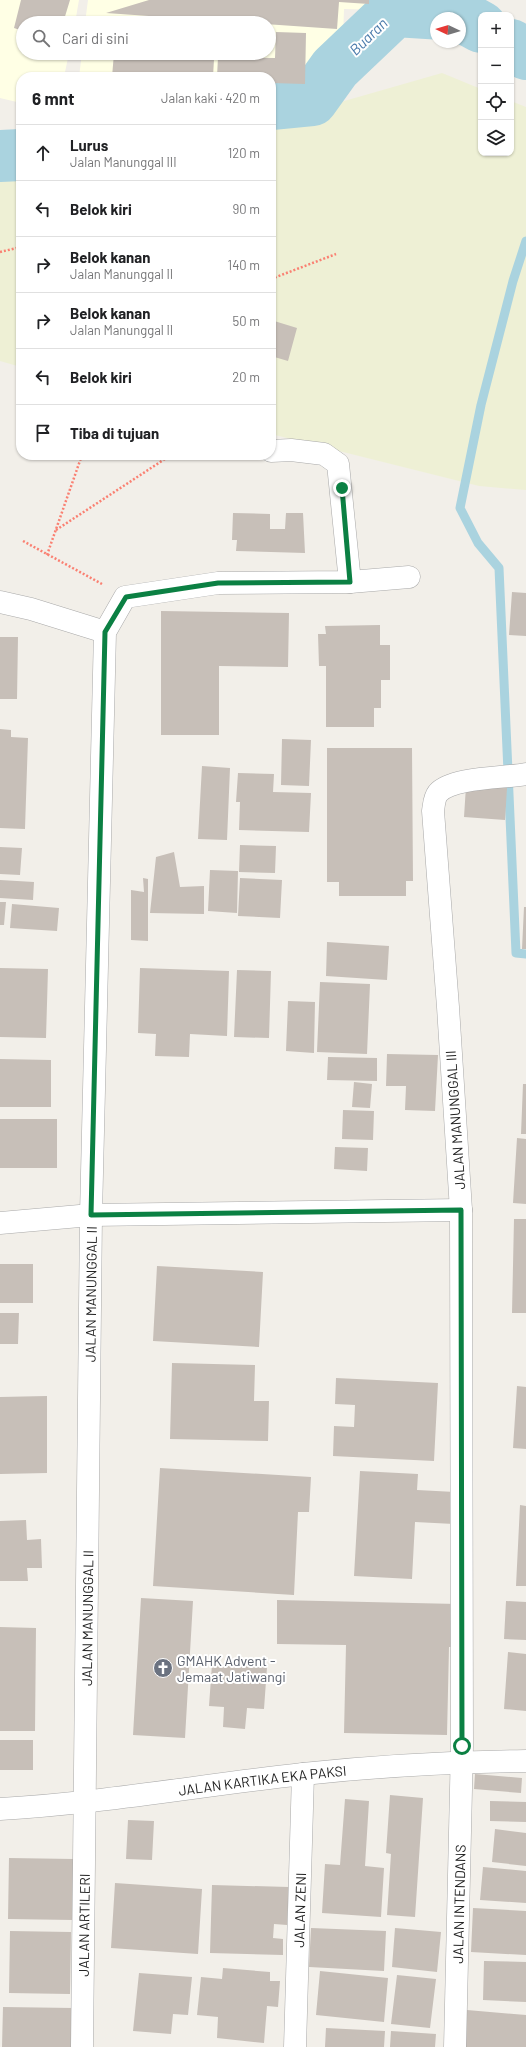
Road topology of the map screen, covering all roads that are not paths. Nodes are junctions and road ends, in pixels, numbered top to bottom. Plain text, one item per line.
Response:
1 (276, 451) edge
2 (409, 577) dead end
3 (350, 582) junction
4 (0, 602) edge
5 (105, 632) junction
6 (516, 776) edge
7 (461, 1210) junction
8 (91, 1215) junction
9 (0, 1222) edge
10 (462, 1762) junction
11 (526, 1762) edge
12 (303, 1774) junction
13 (84, 1802) junction
14 (0, 1809) edge
15 (82, 2047) edge
16 (295, 2047) edge
17 (455, 2047) edge

1 - 3 street
2 - 3 street
3 - 5 street, JALAN MANUNGGAL II
4 - 5 street
5 - 8 street, JALAN MANUNGGAL II
6 - 7 street, JALAN MANUNGGAL III
7 - 8 street
7 - 10 street, JALAN MANUNGGAL III
8 - 9 street
8 - 13 street, JALAN MANUNGGAL II
10 - 11 street, JALAN KARTIKA EKA PAKSI
10 - 12 street, JALAN KARTIKA EKA PAKSI
10 - 17 street, JALAN INTENDANS
12 - 13 street, JALAN KARTIKA EKA PAKSI
12 - 16 street, JALAN ZENI
13 - 14 street, JALAN KARTIKA EKA PAKSI
13 - 15 street, JALAN ARTILERI

